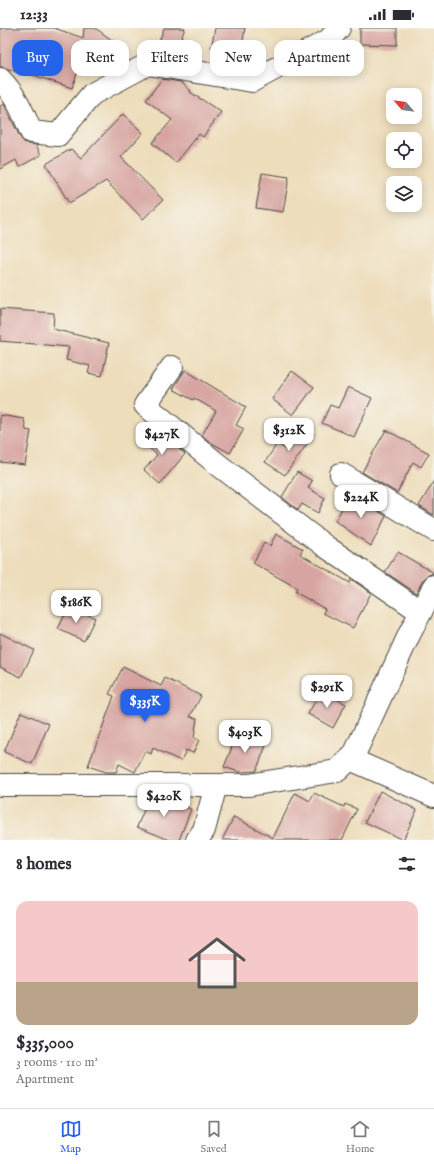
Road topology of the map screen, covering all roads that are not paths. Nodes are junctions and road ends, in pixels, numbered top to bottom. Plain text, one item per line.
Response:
1 (339, 28) edge
2 (0, 79) edge
3 (172, 367) dead end
4 (341, 474) dead end
5 (434, 530) edge
6 (434, 586) edge
7 (420, 612) junction
8 (350, 759) junction
9 (0, 785) edge
10 (216, 785) junction
11 (434, 796) edge
12 (197, 840) edge

1 - 2 street
3 - 7 street
4 - 5 street
6 - 7 street
7 - 8 street
8 - 10 street
8 - 11 street
9 - 10 street
10 - 12 street

